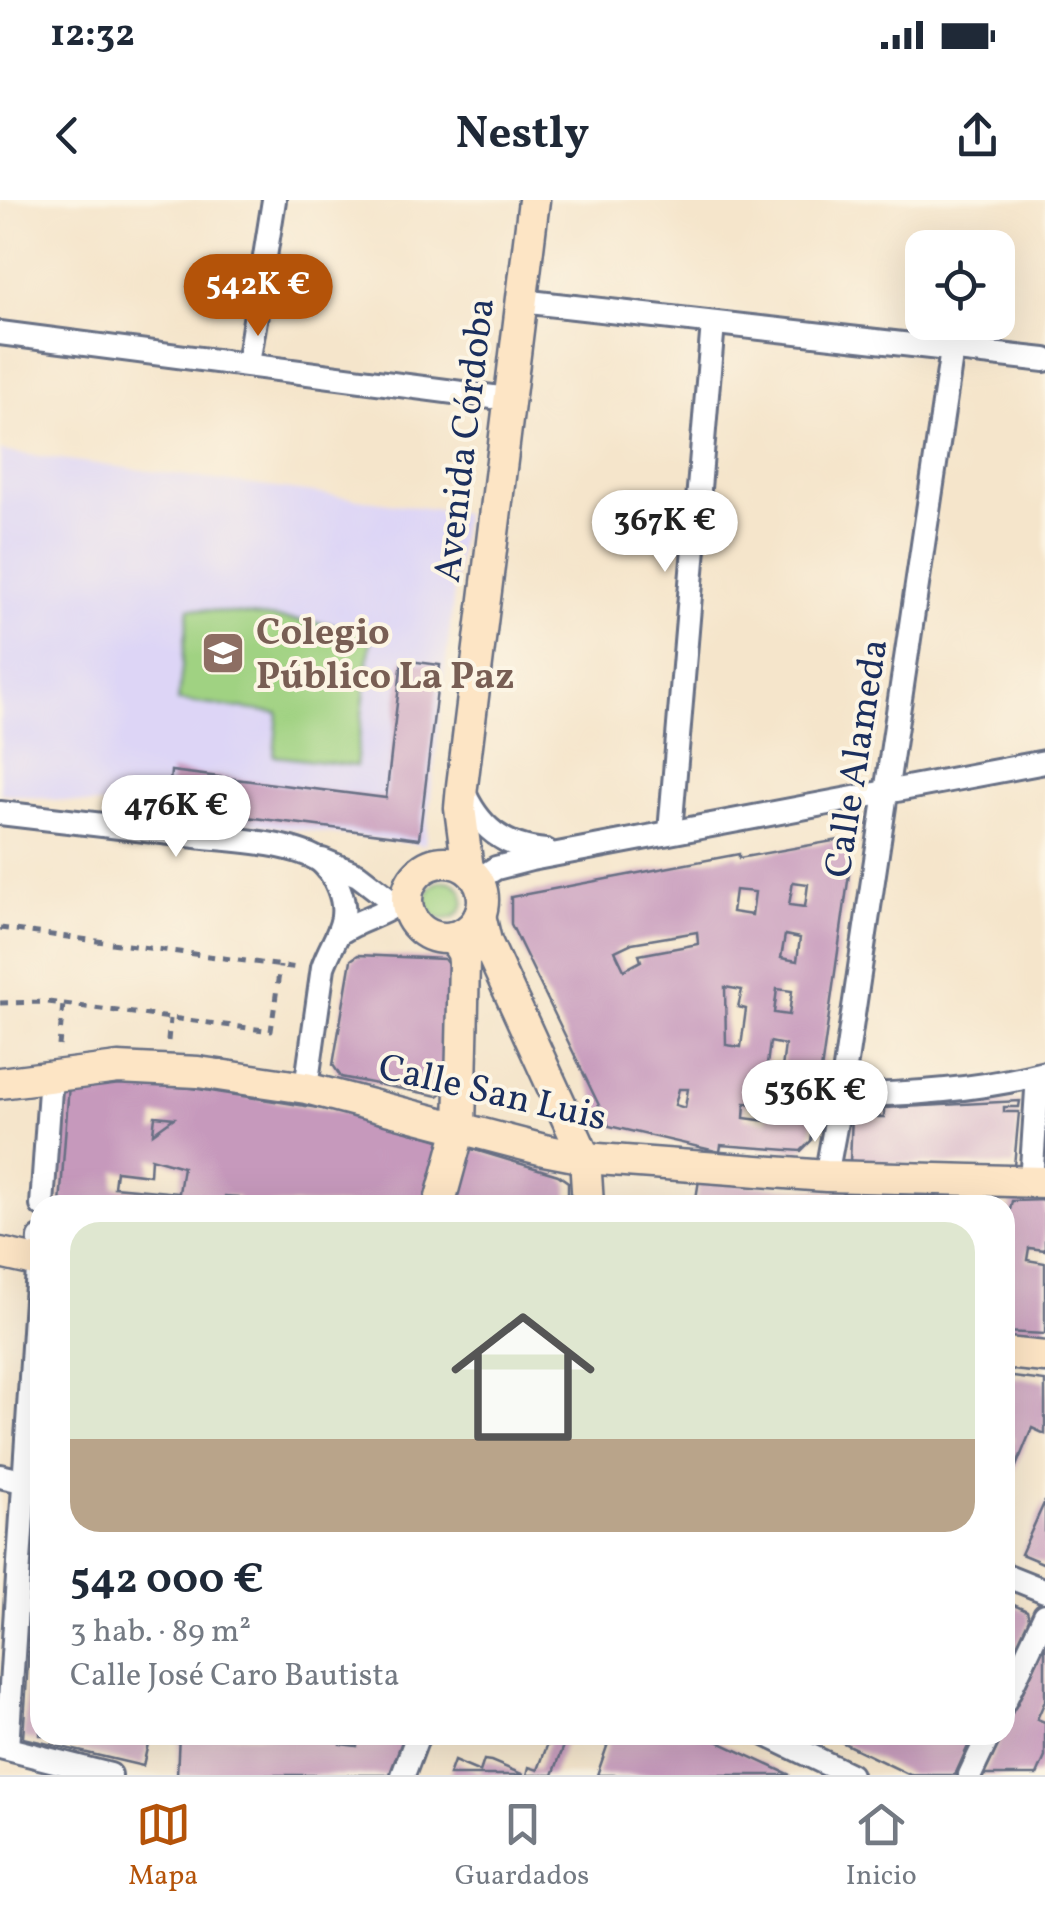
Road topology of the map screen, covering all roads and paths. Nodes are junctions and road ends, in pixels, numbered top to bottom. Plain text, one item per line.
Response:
1 (274, 200) edge
2 (534, 200) edge
3 (521, 301) junction
4 (713, 323) junction
5 (0, 334) edge
6 (952, 350) junction
7 (1045, 360) edge
8 (248, 364) junction
9 (508, 398) junction
10 (1045, 762) edge
11 (886, 791) junction
12 (461, 797) junction
13 (0, 813) edge
14 (670, 832) junction
15 (574, 850) junction
16 (319, 859) junction
17 (433, 864) junction
18 (473, 874) junction
19 (405, 904) junction
20 (480, 916) junction
21 (0, 928) edge
22 (341, 932) junction
23 (453, 936) junction
24 (280, 966) junction
25 (301, 968) dead end
26 (0, 1003) edge
27 (63, 1004) junction
28 (170, 1018) junction
29 (168, 1052) dead end
30 (54, 1065) junction
31 (1041, 1074) edge
32 (0, 1083) edge
33 (306, 1088) junction
34 (841, 1096) junction
35 (460, 1128) junction
36 (585, 1158) junction
37 (826, 1176) junction
38 (1038, 1182) edge
39 (43, 1195) edge
40 (442, 1195) edge
41 (587, 1195) edge
42 (0, 1253) edge
43 (30, 1260) edge
44 (1015, 1354) edge
45 (1045, 1357) edge
46 (30, 1372) edge
47 (21, 1481) edge
48 (1015, 1578) edge
49 (1045, 1591) edge
50 (1045, 1615) edge
51 (1015, 1679) edge
52 (414, 1745) edge
53 (788, 1745) edge
54 (984, 1745) edge
55 (3, 1747) edge
56 (33, 1765) edge
57 (110, 1775) edge
58 (403, 1775) edge
59 (850, 1775) edge
60 (970, 1775) edge

1 - 8 street
2 - 3 main road, Avenida Córdoba
3 - 4 street
3 - 9 main road, Avenida Córdoba
4 - 6 street
4 - 14 street
5 - 8 street
6 - 7 street
6 - 11 street, Calle Alameda
8 - 9 street
9 - 12 main road, Avenida Córdoba
10 - 11 street
11 - 14 street
11 - 34 street, Calle Alameda
12 - 15 street
12 - 17 main road
12 - 18 main road, Avenida Córdoba
13 - 16 street
14 - 15 street
15 - 18 street
16 - 19 street
16 - 22 street
17 - 18 main road
17 - 19 main road
18 - 20 main road
19 - 22 street
19 - 23 main road
20 - 23 main road
20 - 36 main road
21 - 24 path
22 - 33 street
23 - 35 main road
24 - 25 path
24 - 28 path
26 - 27 path
27 - 28 path
27 - 30 path
28 - 29 path
30 - 32 main road, Calle San Luis
30 - 33 main road, Calle San Luis
30 - 39 street
31 - 34 street
31 - 38 street, Calle San Luis
33 - 35 main road, Calle San Luis
34 - 37 street, Calle Alameda
35 - 36 main road, Calle San Luis
35 - 40 main road
36 - 37 main road, Calle San Luis
36 - 41 main road
37 - 38 main road, Calle San Luis
42 - 43 main road
44 - 45 main road
46 - 47 street
47 - 55 street
48 - 49 street
50 - 51 street
52 - 58 street
53 - 59 street
54 - 60 street
55 - 56 street
56 - 57 street

